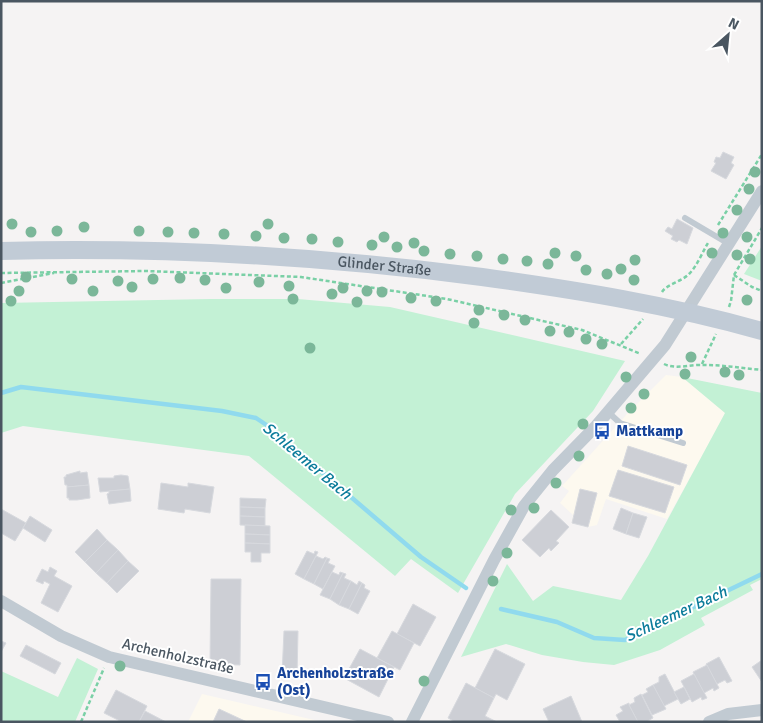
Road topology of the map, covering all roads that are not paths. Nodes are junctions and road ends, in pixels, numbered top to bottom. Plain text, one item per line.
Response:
1 (762, 191) edge
2 (684, 218) dead end
3 (729, 244) junction
4 (1, 251) edge
5 (687, 313) junction
6 (762, 331) edge
7 (608, 412) junction
8 (683, 443) dead end
9 (1, 602) edge
10 (762, 710) edge
11 (388, 722) edge
12 (412, 722) edge
13 (709, 722) edge

1 - 3 street
2 - 3 lane
3 - 5 street
4 - 5 main road, Glinder Straße
5 - 6 main road, Glinder Straße
5 - 7 street
7 - 8 lane
7 - 12 street
9 - 11 street, Archenholzstraße
10 - 13 street

